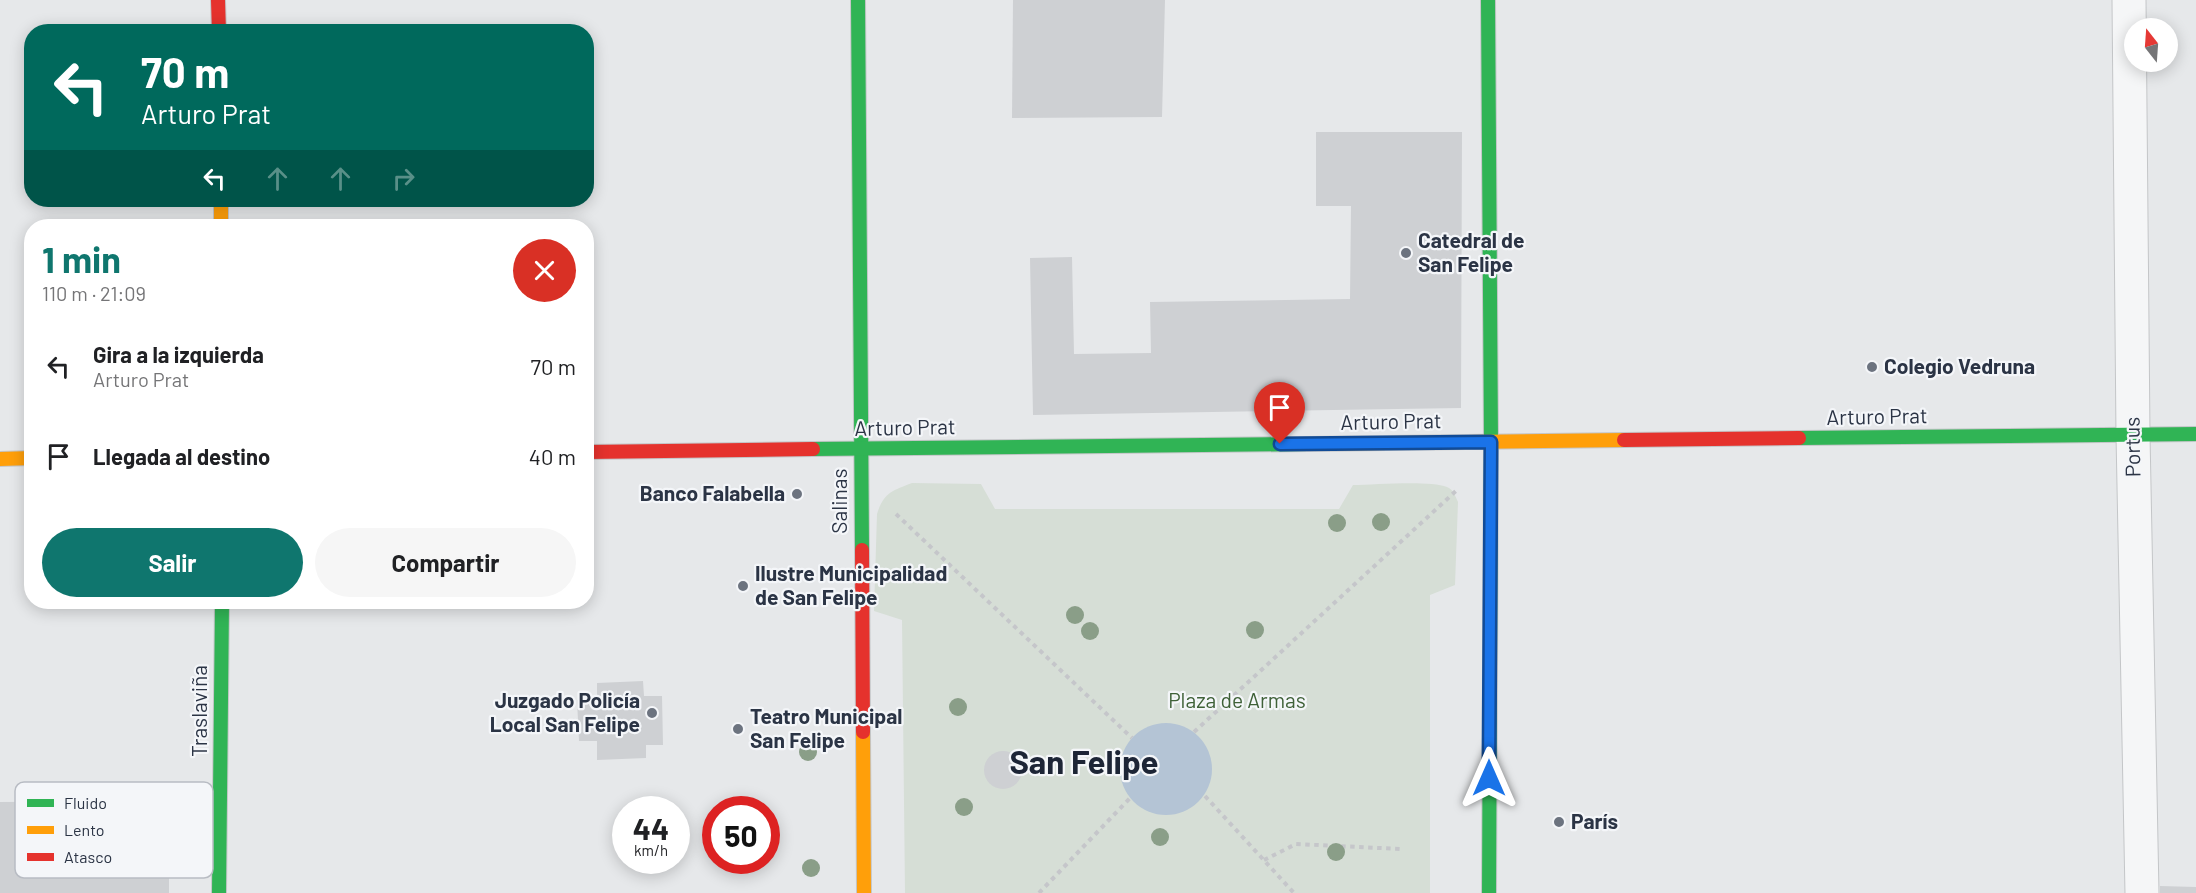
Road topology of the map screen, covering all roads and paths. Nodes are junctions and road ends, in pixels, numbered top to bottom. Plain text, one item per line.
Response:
1 (218, 0) edge
2 (858, 0) edge
3 (1488, 0) edge
4 (2129, 0) edge
5 (219, 24) edge
6 (2196, 434) edge
7 (2133, 435) junction
8 (1491, 442) junction
9 (861, 449) junction
10 (594, 452) edge
11 (24, 458) edge
12 (0, 459) edge
13 (1491, 481) junction
14 (861, 495) junction
15 (222, 609) edge
16 (1194, 732) dead end
17 (1132, 738) dead end
18 (1204, 796) dead end
19 (1130, 798) dead end
20 (1400, 849) dead end
21 (1264, 860) junction
22 (219, 893) edge
23 (864, 893) edge
24 (1039, 893) edge
25 (1294, 893) edge
26 (1489, 893) edge
27 (2142, 893) edge

1 - 5 main road
2 - 9 main road, Salinas
3 - 8 main road
4 - 7 street, Portus
6 - 7 main road, Arturo Prat
7 - 8 main road, Arturo Prat
7 - 27 street, Portus
8 - 9 main road, Arturo Prat
8 - 13 main road
9 - 10 main road, Arturo Prat
9 - 14 main road, Salinas
11 - 12 main road
13 - 16 path
13 - 26 main road
14 - 17 path
14 - 23 main road, Salinas
15 - 22 main road, Traslaviña
18 - 21 path
19 - 24 path
20 - 21 path
21 - 25 path

